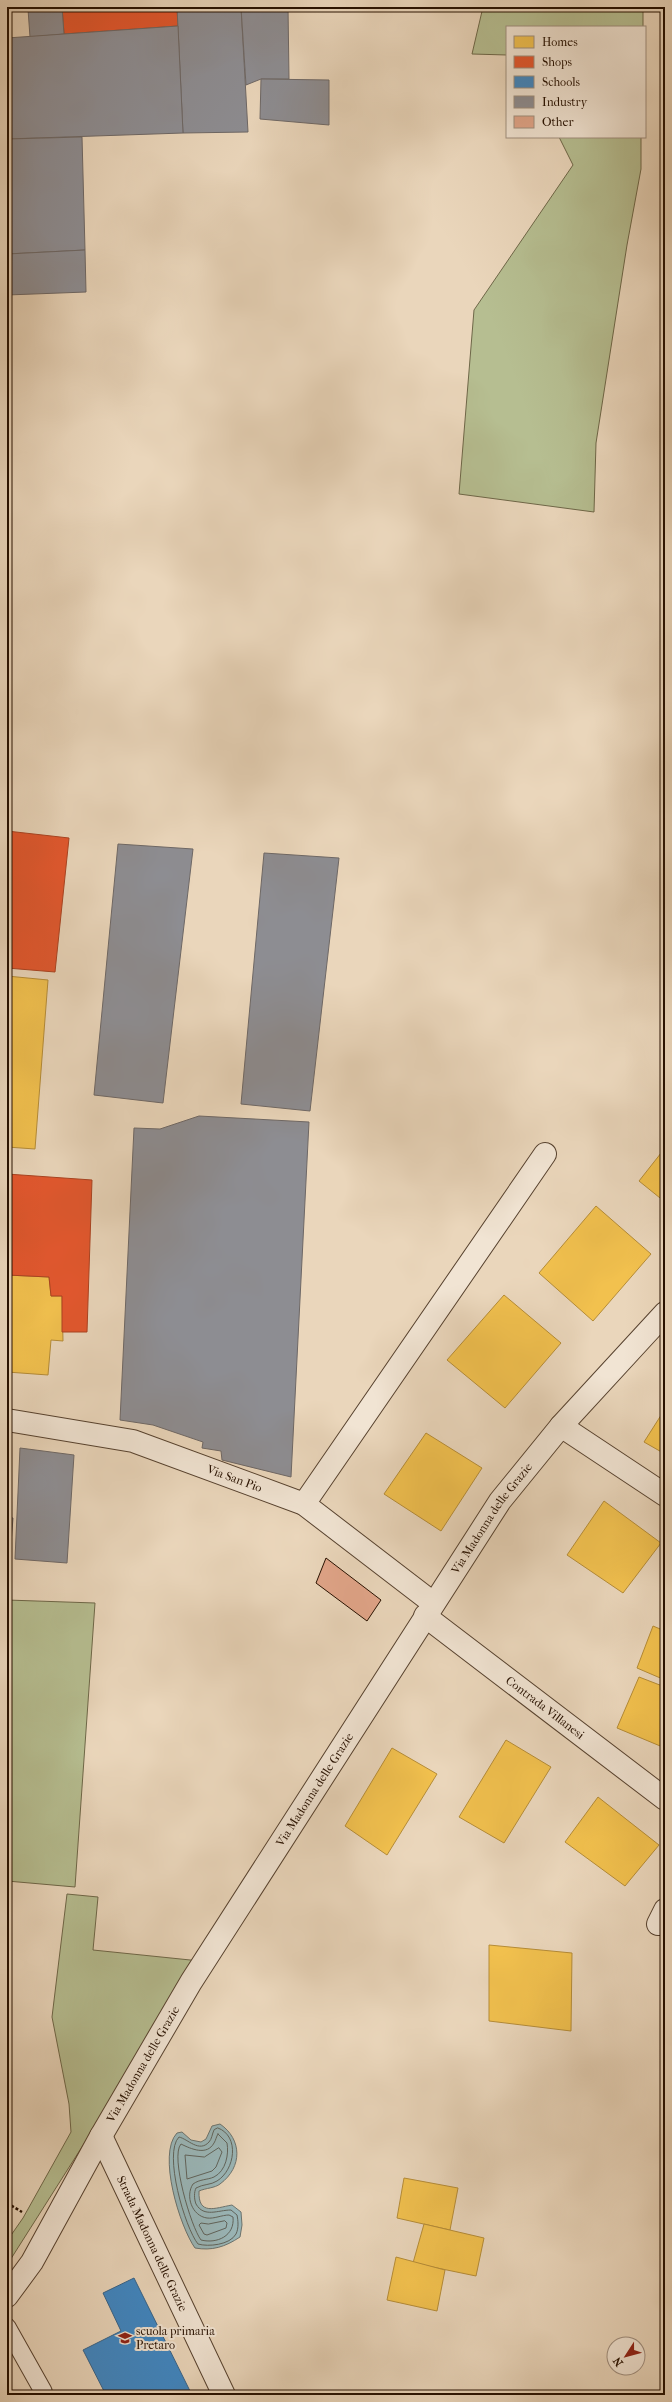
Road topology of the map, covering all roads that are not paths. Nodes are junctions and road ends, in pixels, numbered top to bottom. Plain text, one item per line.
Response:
1 (545, 1154) dead end
2 (665, 1313) edge
3 (7, 1420) edge
4 (561, 1426) junction
5 (665, 1495) edge
6 (304, 1504) junction
7 (429, 1610) junction
8 (665, 1799) edge
9 (101, 2136) junction
10 (7, 2296) edge
11 (7, 2327) edge
12 (40, 2395) edge
13 (224, 2395) edge

1 - 6 street
2 - 4 street, Via Madonna delle Grazie
3 - 6 street, Via San Pio
4 - 5 street
4 - 7 street, Via Madonna delle Grazie
6 - 7 street, Via San Pio
7 - 8 street, Contrada Villanesi
7 - 9 street, Via Madonna delle Grazie
9 - 10 street, Via Madonna delle Grazie
9 - 13 street, Strada Madonna delle Grazie
11 - 12 lane

